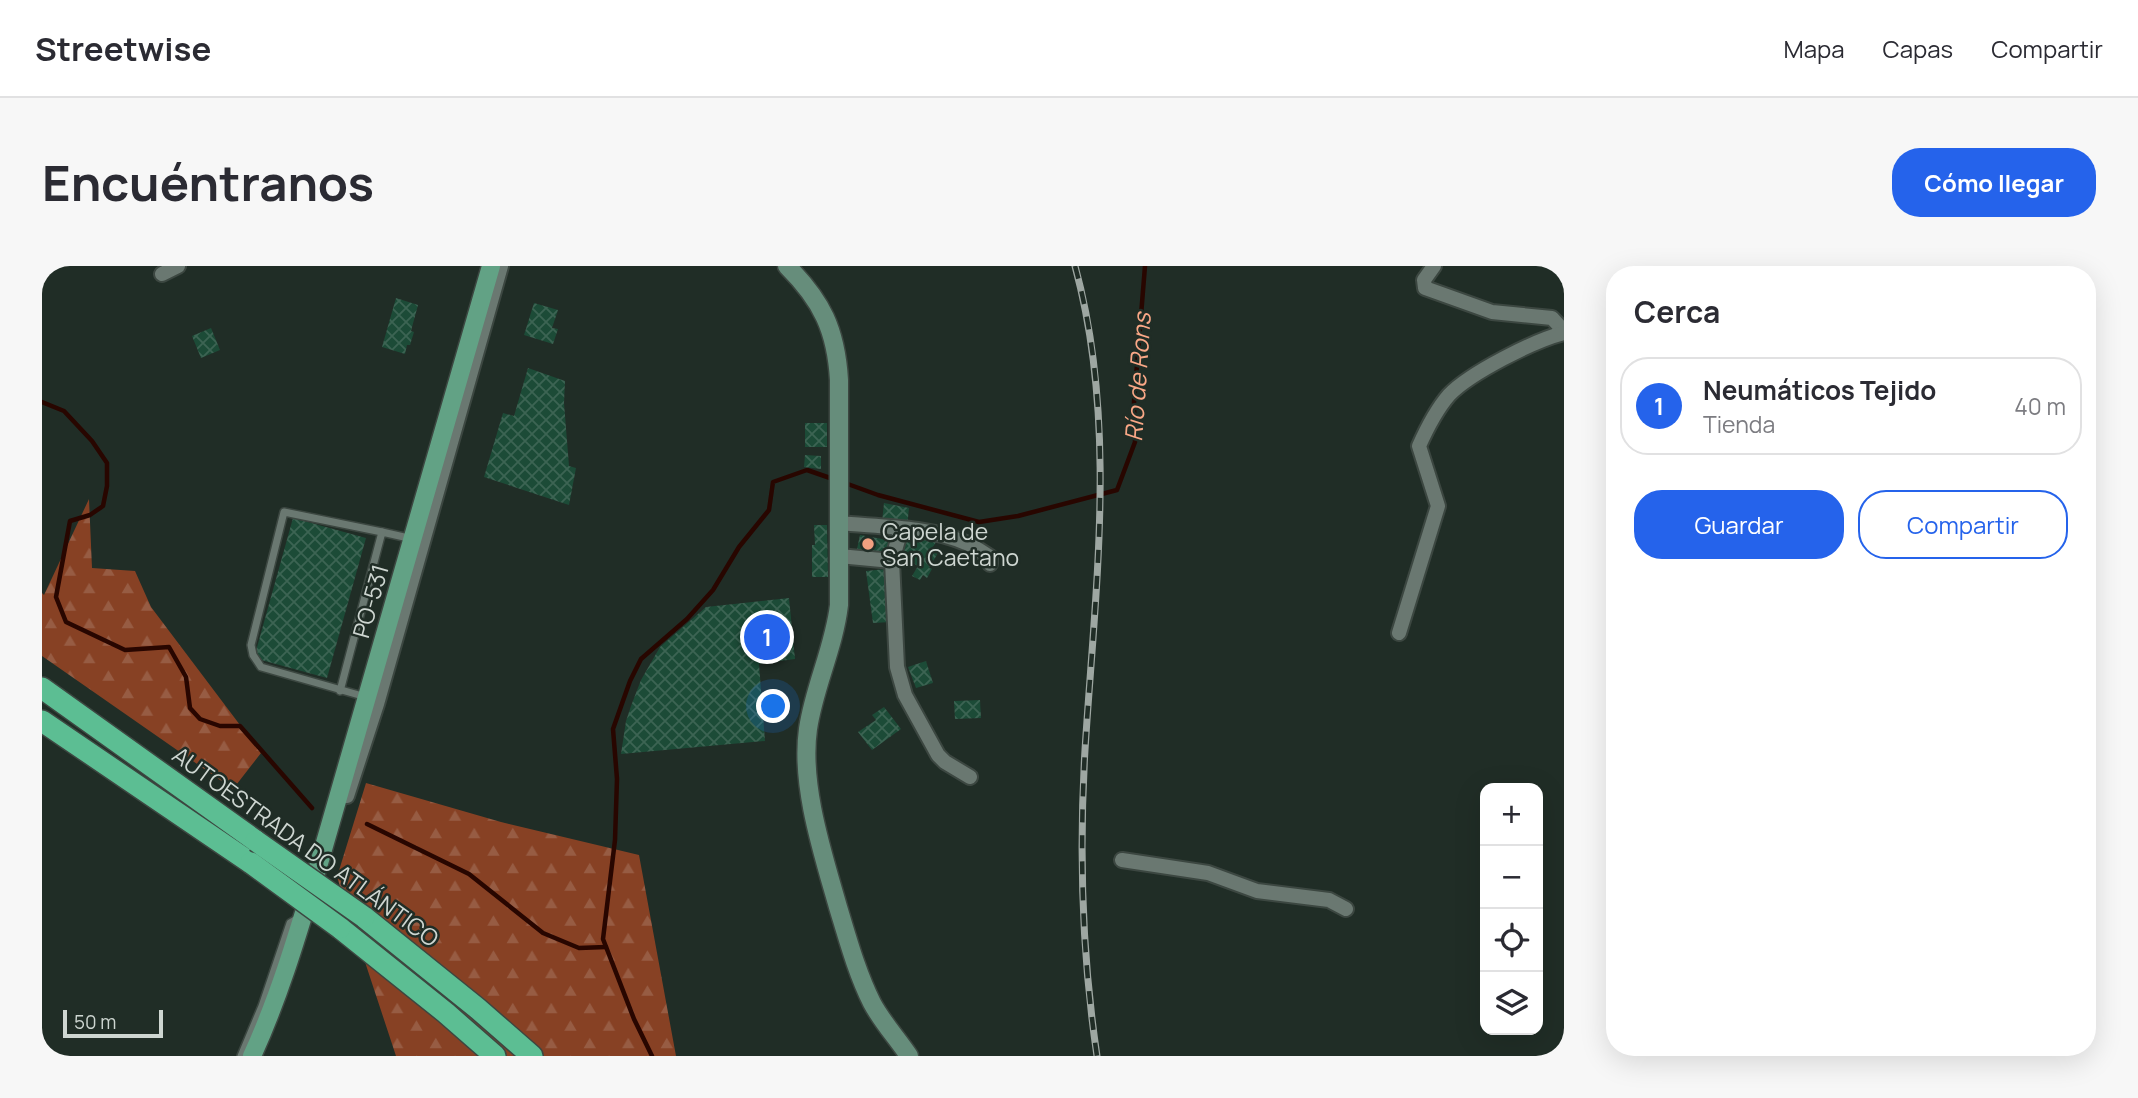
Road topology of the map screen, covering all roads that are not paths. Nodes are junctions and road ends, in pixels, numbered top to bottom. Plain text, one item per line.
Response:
1 (178, 266) edge
2 (483, 266) edge
3 (491, 266) edge
4 (501, 266) edge
5 (787, 266) edge
6 (1434, 266) edge
7 (162, 274) dead end
8 (1564, 332) edge
9 (839, 523) junction
10 (901, 529) junction
11 (382, 532) junction
12 (404, 537) junction
13 (839, 555) junction
14 (892, 561) junction
15 (990, 564) dead end
16 (1399, 633) dead end
17 (42, 688) edge
18 (340, 691) junction
19 (359, 695) junction
20 (42, 721) edge
21 (970, 777) dead end
22 (323, 848) junction
23 (1122, 860) dead end
24 (1346, 909) dead end
25 (303, 915) junction
26 (241, 1056) edge
27 (252, 1056) edge
28 (495, 1056) edge
29 (532, 1056) edge
30 (909, 1056) edge

1 - 7 street
2 - 12 street, PO-531
3 - 22 main road, PO-531
4 - 22 street, PO-531
5 - 9 main road
6 - 8 street
8 - 16 street
9 - 10 street
9 - 13 main road
10 - 14 street
10 - 15 street
11 - 12 lane
11 - 18 lane
11 - 18 lane
12 - 19 street, PO-531
13 - 14 street
13 - 30 main road
14 - 21 street
17 - 29 highway, AUTOESTRADA DO ATLÁNTICO, bridge
18 - 19 lane
19 - 22 street, PO-531
20 - 28 highway, AUTOESTRADA DO ATLÁNTICO, bridge
22 - 25 main road, PO-531
23 - 24 street
25 - 26 lane
25 - 27 main road, PO-531

